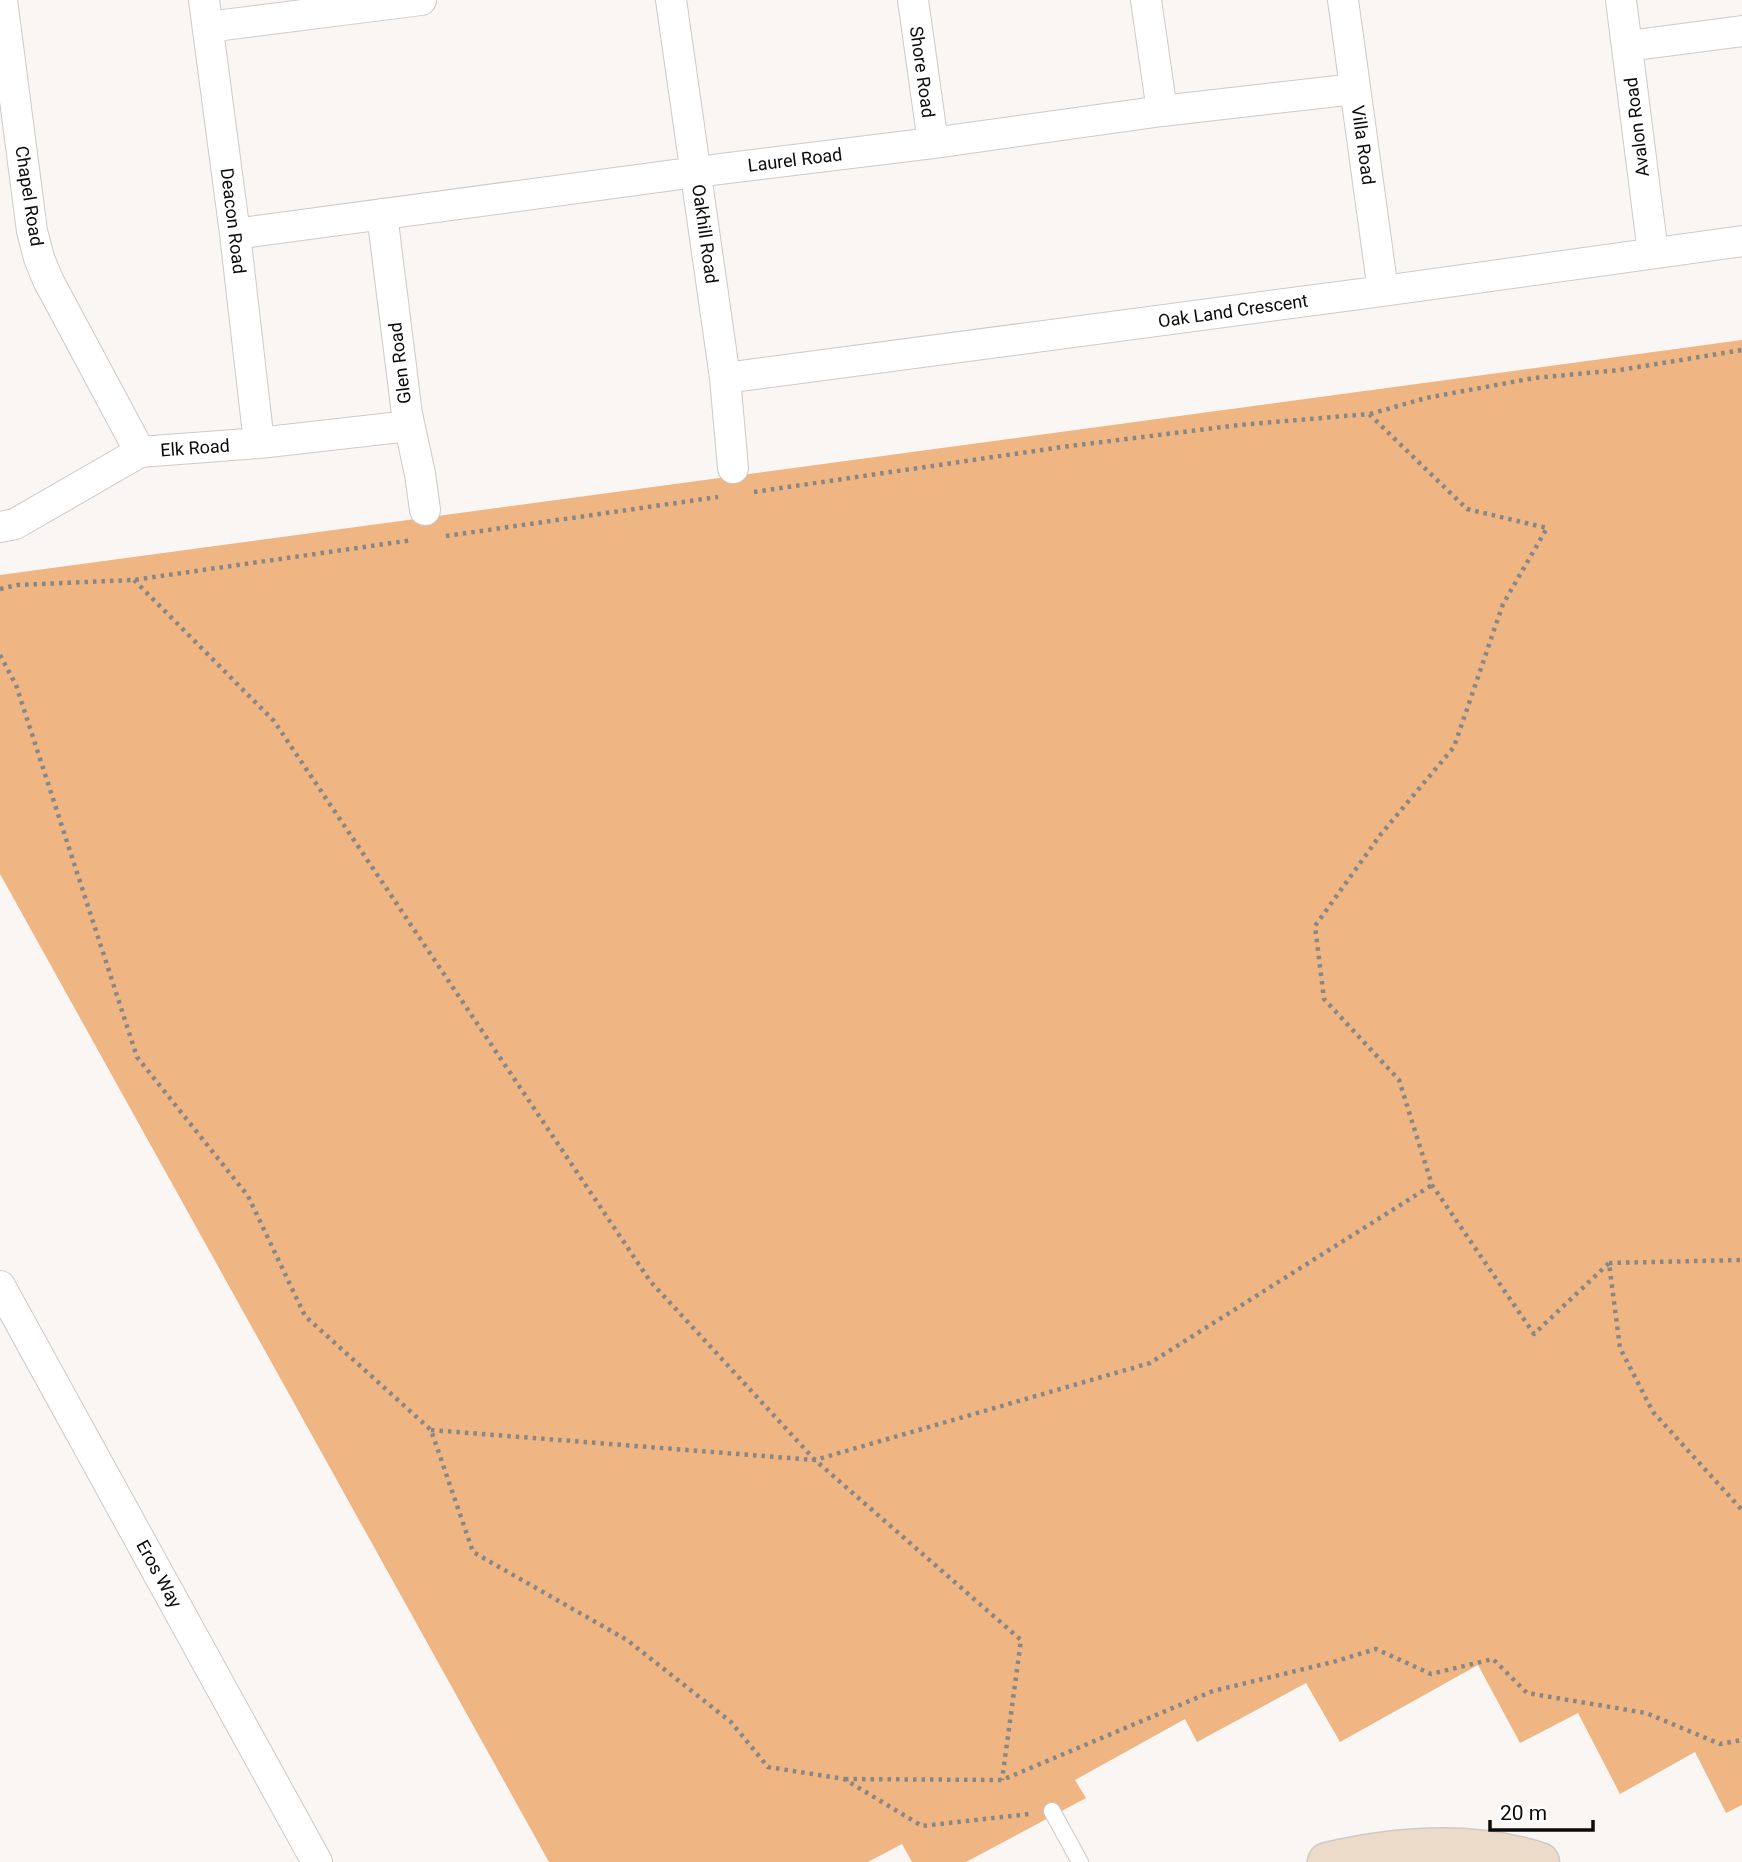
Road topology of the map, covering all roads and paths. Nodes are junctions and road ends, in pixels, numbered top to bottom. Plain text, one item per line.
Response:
1 (2, 0) edge
2 (421, 0) edge
3 (671, 0) edge
4 (913, 0) edge
5 (1146, 0) edge
6 (1343, 0) edge
7 (1621, 0) edge
8 (206, 14) edge
9 (1742, 31) edge
10 (1628, 46) junction
11 (1355, 89) junction
12 (1162, 111) junction
13 (933, 143) junction
14 (696, 172) junction
15 (383, 215) junction
16 (235, 233) junction
17 (1742, 241) edge
18 (1653, 253) junction
19 (1383, 291) junction
20 (1742, 351) edge
21 (725, 378) junction
22 (1369, 414) junction
23 (409, 426) junction
24 (259, 443) junction
25 (140, 452) junction
26 (733, 468) dead end
27 (750, 493) dead end
28 (723, 496) dead end
29 (430, 524) joint
30 (0, 527) edge
31 (421, 539) dead end
32 (133, 580) junction
33 (0, 589) edge
34 (0, 655) edge
35 (1433, 1185) junction
36 (1742, 1260) edge
37 (1609, 1263) junction
38 (0, 1286) edge
39 (431, 1430) junction
40 (815, 1460) junction
41 (1742, 1510) edge
42 (1742, 1741) edge
43 (844, 1779) junction
44 (1002, 1780) junction
45 (1052, 1811) joint
46 (317, 1862) edge
47 (1080, 1862) edge
48 (1327, 1862) edge
49 (1540, 1862) edge

1 - 25 street, Chapel Road
2 - 8 street
3 - 14 street, Oakhill Road
4 - 13 street, Shore Road
5 - 12 street
6 - 11 street, Villa Road
7 - 10 street, Avalon Road
8 - 16 street, Deacon Road
9 - 10 street
10 - 18 street, Avalon Road
11 - 12 street, Laurel Road
11 - 19 street, Villa Road
12 - 13 street, Laurel Road
13 - 14 street, Laurel Road
14 - 15 street, Laurel Road
14 - 21 street, Oakhill Road
15 - 16 street, Laurel Road
15 - 23 street, Glen Road
16 - 24 street, Deacon Road
17 - 18 street, Oak Land Crescent
18 - 19 street, Oak Land Crescent
19 - 21 street, Oak Land Crescent
20 - 22 path
21 - 26 street, Oakhill Road
22 - 27 path
22 - 35 path
23 - 24 street, Elk Road
23 - 29 street, Glen Road
24 - 25 street, Elk Road
25 - 30 street, Elk Road
28 - 29 path
31 - 32 path
32 - 33 path
32 - 40 path
34 - 39 path
35 - 37 path
35 - 40 path
36 - 37 path
37 - 41 path
38 - 46 street, Eros Way
39 - 40 path
39 - 43 path
40 - 44 path
42 - 44 path
43 - 44 path
43 - 45 path
45 - 47 lane
48 - 49 street

